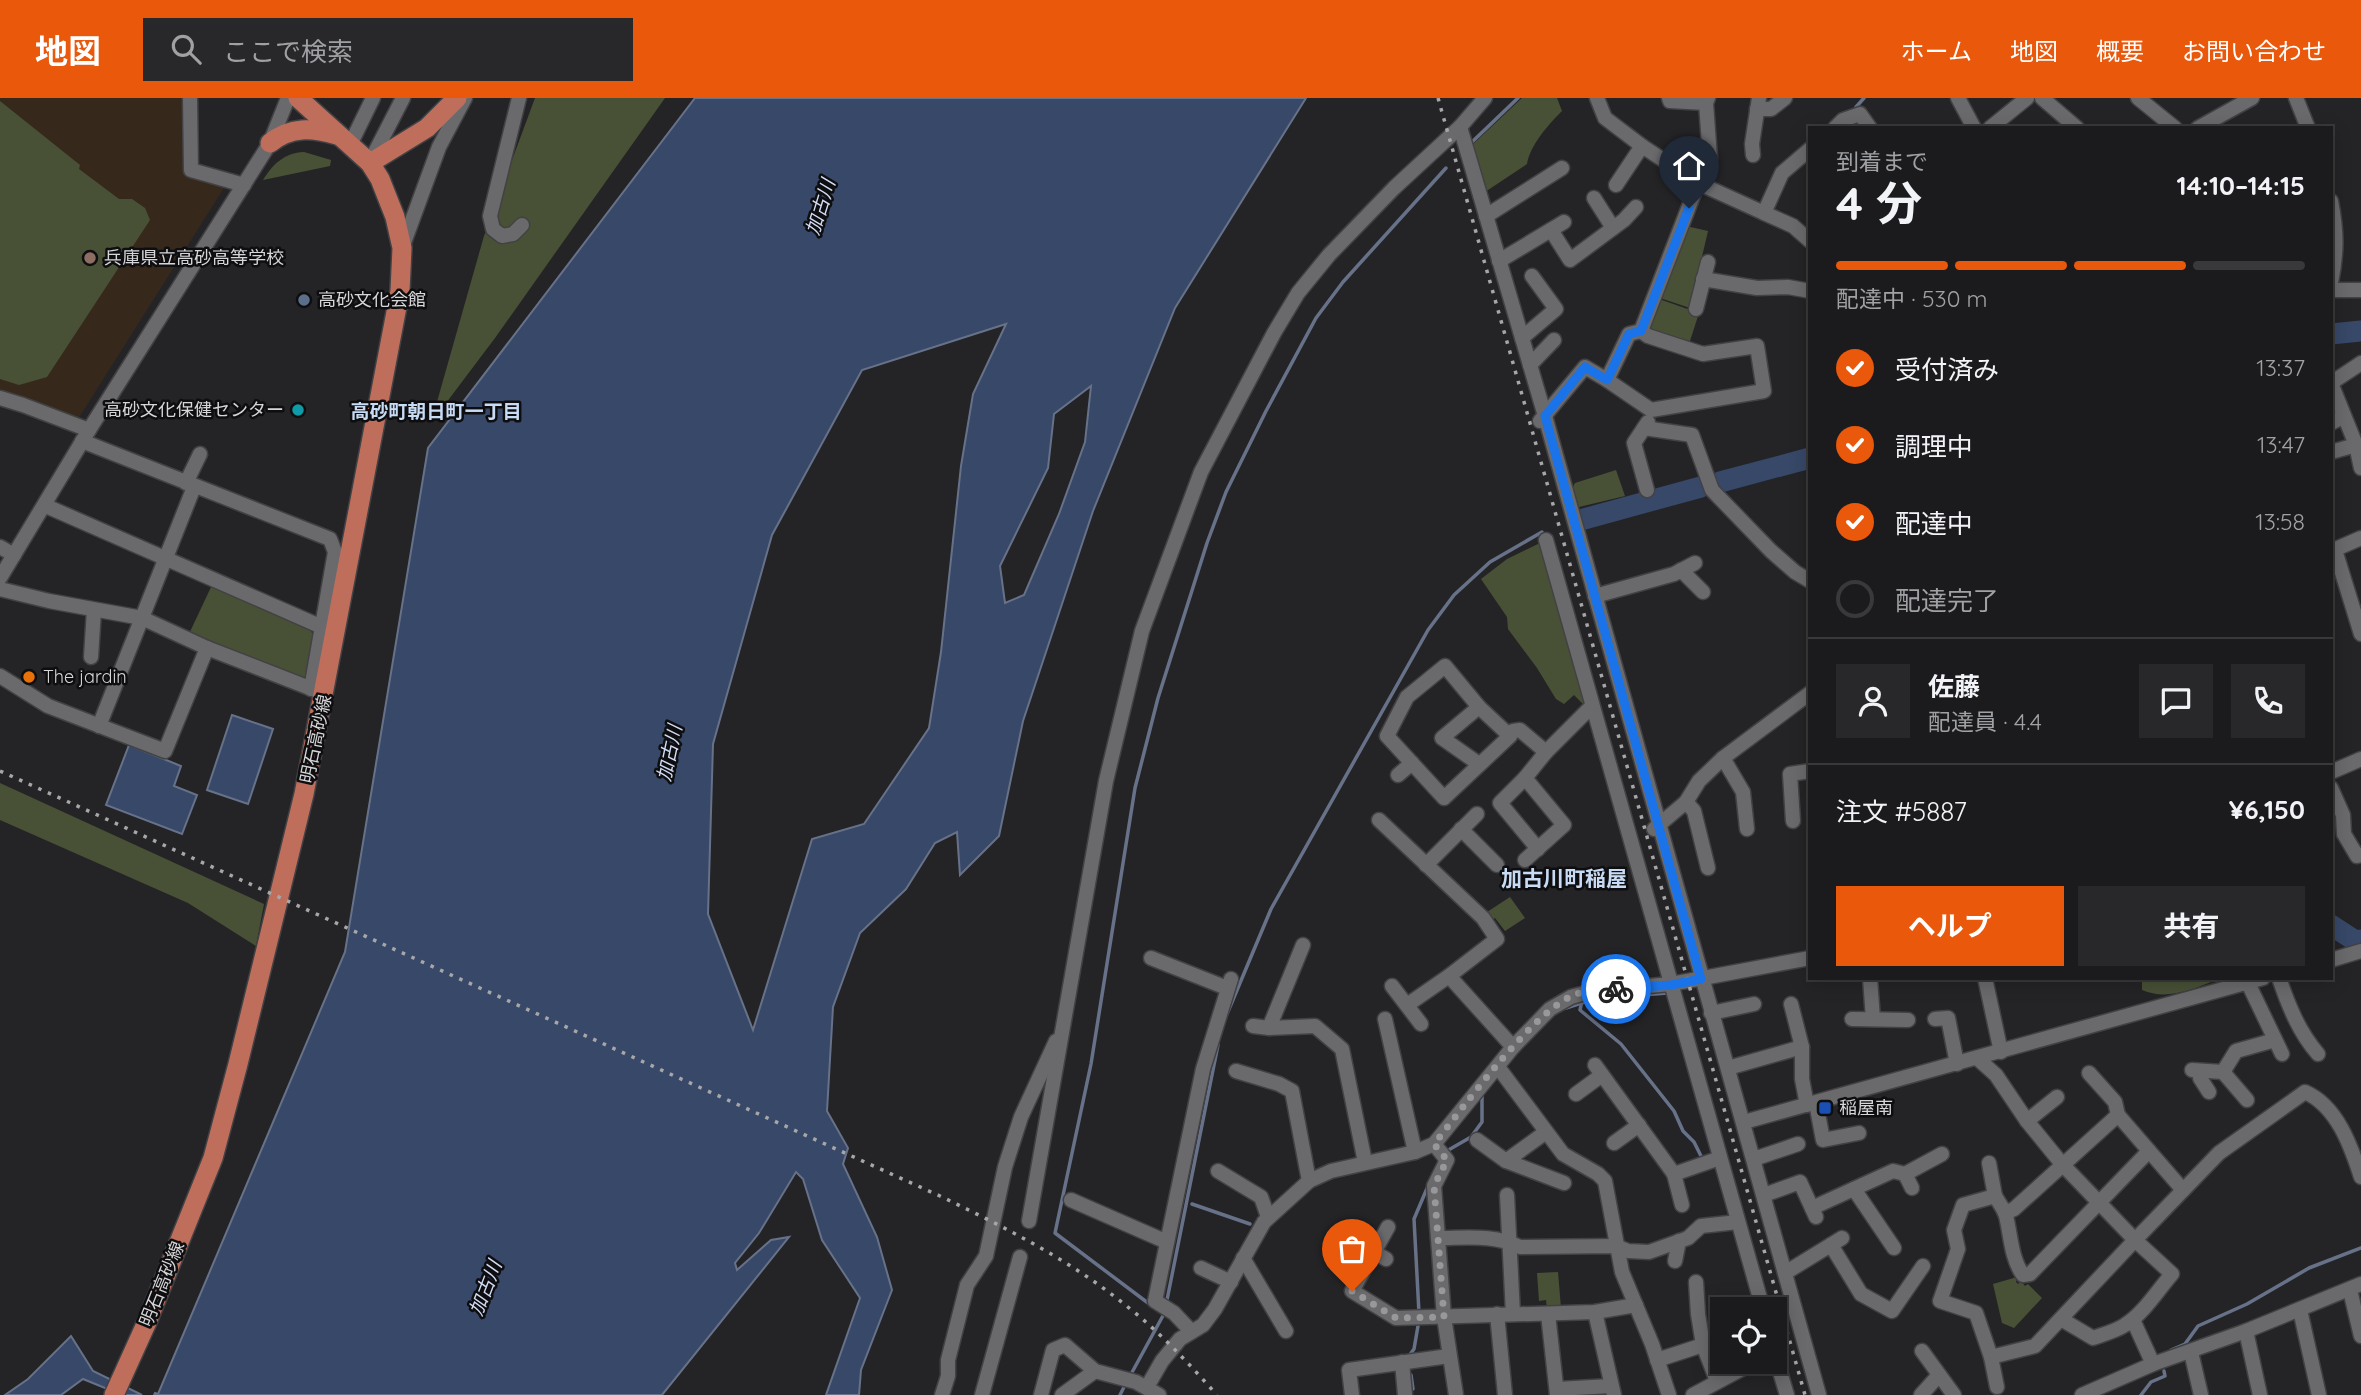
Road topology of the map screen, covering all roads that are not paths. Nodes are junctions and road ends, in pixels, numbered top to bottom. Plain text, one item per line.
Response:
1 (190, 98) edge
2 (288, 98) edge
3 (298, 98) edge
4 (373, 98) edge
5 (403, 98) edge
6 (457, 98) edge
7 (465, 98) edge
8 (519, 98) edge
9 (1485, 98) edge
10 (1597, 98) edge
11 (1669, 98) edge
12 (1785, 98) edge
13 (1958, 98) edge
14 (2027, 98) edge
15 (2042, 98) edge
16 (2138, 98) edge
17 (2296, 98) edge
18 (2249, 99) edge
19 (1707, 100) edge
20 (1758, 104) edge
21 (1837, 126) edge
22 (1869, 126) edge
23 (1973, 126) edge
24 (1992, 126) edge
25 (2075, 126) edge
26 (2173, 126) edge
27 (2202, 126) edge
28 (2307, 126) edge
29 (1460, 127) junction
30 (344, 140) junction
31 (270, 143) junction
32 (1642, 146) junction
33 (1749, 149) dead end
34 (1808, 152) edge
35 (370, 163) junction
36 (1562, 168) dead end
37 (1698, 183) junction
38 (244, 185) junction
39 (1616, 185) dead end
40 (1594, 198) dead end
41 (1636, 207) dead end
42 (2333, 211) edge
43 (1764, 213) junction
44 (1486, 216) junction
45 (1564, 222) dead end
46 (522, 225) dead end
47 (1613, 228) junction
48 (1551, 230) junction
49 (1808, 238) edge
50 (402, 248) junction
51 (2333, 253) edge
52 (1499, 261) junction
53 (1708, 261) dead end
54 (1532, 276) dead end
55 (1703, 279) junction
56 (2333, 290) edge
57 (2361, 290) edge
58 (1808, 291) edge
59 (1696, 309) dead end
60 (1641, 331) junction
61 (1522, 338) junction
62 (1554, 340) dead end
63 (2361, 363) edge
64 (1530, 365) junction
65 (1607, 380) junction
66 (2333, 382) edge
67 (2333, 388) edge
68 (0, 398) edge
69 (1651, 411) junction
70 (2344, 416) junction
71 (1542, 419) junction
72 (2333, 422) edge
73 (1644, 428) junction
74 (85, 436) junction
75 (2356, 445) junction
76 (2333, 451) edge
77 (200, 454) dead end
78 (2361, 468) edge
79 (190, 485) junction
80 (1647, 490) dead end
81 (46, 506) junction
82 (2361, 538) edge
83 (1546, 540) dead end
84 (0, 547) edge
85 (2333, 550) edge
86 (14, 555) junction
87 (164, 559) junction
88 (0, 579) edge
89 (1808, 580) edge
90 (0, 589) edge
91 (1703, 592) dead end
92 (1595, 596) junction
93 (94, 610) junction
94 (142, 618) junction
95 (322, 627) junction
96 (2361, 634) edge
97 (207, 648) junction
98 (91, 657) dead end
99 (0, 676) edge
100 (318, 691) junction
101 (1808, 694) edge
102 (1592, 706) junction
103 (1479, 707) junction
104 (99, 726) junction
105 (1510, 736) junction
106 (1546, 752) junction
107 (1723, 758) junction
108 (2361, 759) edge
109 (1412, 763) junction
110 (1479, 764) junction
111 (1808, 771) edge
112 (2333, 771) edge
113 (1398, 775) dead end
114 (1525, 778) junction
115 (2333, 793) edge
116 (1686, 802) junction
117 (1477, 814) dead end
118 (1379, 820) dead end
119 (1793, 821) dead end
120 (1656, 827) junction
121 (1461, 829) junction
122 (1747, 829) dead end
123 (1538, 849) junction
124 (2361, 855) edge
125 (1525, 860) dead end
126 (1426, 865) junction
127 (1497, 865) dead end
128 (1708, 868) dead end
129 (1303, 945) dead end
130 (2361, 951) edge
131 (1151, 958) dead end
132 (1808, 958) edge
133 (2335, 958) edge
134 (1449, 976) junction
135 (1701, 979) junction
136 (1870, 980) edge
137 (1984, 980) edge
138 (2257, 980) edge
139 (2280, 980) edge
140 (2248, 983) junction
141 (1671, 985) junction
142 (1392, 986) dead end
143 (1407, 1004) junction
144 (1754, 1004) dead end
145 (1791, 1004) dead end
146 (1712, 1013) junction
147 (1873, 1018) junction
148 (1385, 1019) dead end
149 (1852, 1019) dead end
150 (1935, 1019) dead end
151 (1908, 1020) dead end
152 (1065, 1021) junction
153 (1422, 1024) dead end
154 (1253, 1026) dead end
155 (1269, 1028) junction
156 (1513, 1047) junction
157 (1802, 1047) junction
158 (2317, 1047) dead end
159 (2001, 1052) junction
160 (1977, 1058) junction
161 (1958, 1064) junction
162 (1728, 1068) junction
163 (1500, 1070) junction
164 (2224, 1072) junction
165 (2089, 1073) dead end
166 (1243, 1077) dead end
167 (2208, 1092) dead end
168 (1576, 1094) dead end
169 (2057, 1097) dead end
170 (2247, 1100) dead end
171 (1811, 1104) junction
172 (2118, 1115) junction
173 (2027, 1121) junction
174 (1744, 1122) junction
175 (1639, 1125) junction
176 (1546, 1132) junction
177 (1859, 1133) dead end
178 (1477, 1140) dead end
179 (1614, 1143) dead end
180 (1434, 1144) junction
181 (1798, 1144) dead end
182 (2148, 1151) junction
183 (1415, 1152) junction
184 (1942, 1154) dead end
185 (2358, 1156) edge
186 (1720, 1158) junction
187 (1754, 1159) junction
188 (1506, 1161) junction
189 (1365, 1162) junction
190 (1989, 1163) dead end
191 (2062, 1164) junction
192 (1674, 1174) junction
193 (1905, 1174) junction
194 (2361, 1177) edge
195 (1223, 1178) dead end
196 (1309, 1181) junction
197 (1564, 1183) dead end
198 (1912, 1188) dead end
199 (1854, 1189) junction
200 (2183, 1190) junction
201 (1507, 1195) dead end
202 (1764, 1195) junction
203 (1995, 1196) junction
204 (1080, 1199) dead end
205 (2099, 1201) junction
206 (1682, 1205) dead end
207 (2005, 1213) junction
208 (1268, 1217) junction
209 (1029, 1221) dead end
210 (1738, 1222) junction
211 (1388, 1227) dead end
212 (1438, 1238) junction
213 (2135, 1240) junction
214 (1508, 1241) junction
215 (1679, 1241) junction
216 (1167, 1242) junction
217 (1616, 1246) junction
218 (1894, 1248) dead end
219 (1020, 1257) dead end
220 (1243, 1258) junction
221 (1675, 1261) dead end
222 (1923, 1266) dead end
223 (1200, 1268) dead end
224 (1785, 1273) junction
225 (1231, 1282) junction
226 (1696, 1282) dead end
227 (2355, 1287) edge
228 (1760, 1297) edge
229 (1636, 1305) junction
230 (2300, 1310) junction
231 (1595, 1312) junction
232 (1505, 1314) junction
233 (1548, 1314) junction
234 (1444, 1317) junction
235 (2061, 1319) junction
236 (2133, 1320) junction
237 (1191, 1331) junction
238 (1286, 1331) dead end
239 (2246, 1331) junction
240 (2361, 1336) edge
241 (1703, 1345) junction
242 (1923, 1351) dead end
243 (2191, 1352) junction
244 (1449, 1356) junction
245 (1992, 1357) junction
246 (1657, 1360) junction
247 (1402, 1362) junction
248 (2153, 1364) junction
249 (1095, 1371) junction
250 (1731, 1374) edge
251 (1781, 1374) edge
252 (1939, 1375) junction
253 (1717, 1381) junction
254 (1997, 1387) dead end
255 (984, 1388) edge
256 (1145, 1388) edge
257 (1612, 1390) edge
258 (2101, 1391) edge
259 (1557, 1392) edge
260 (114, 1395) edge
261 (942, 1395) edge
262 (973, 1395) edge
263 (1041, 1395) edge
264 (1062, 1395) edge
265 (1352, 1395) edge
266 (1405, 1395) edge
267 (1456, 1395) edge
268 (1505, 1395) edge
269 (1669, 1395) edge
270 (1693, 1395) edge
271 (1787, 1395) edge
272 (1819, 1395) edge
273 (1921, 1395) edge
274 (1954, 1395) edge
275 (2082, 1395) edge
276 (2201, 1395) edge
277 (2260, 1395) edge
278 (2319, 1395) edge

1 - 38 street
2 - 31 street
3 - 30 main road, 明石高砂線
4 - 30 street
5 - 35 street
6 - 35 main road
7 - 50 street
8 - 46 street
9 - 29 street
10 - 32 street
11 - 19 street
12 - 20 street
13 - 23 street
14 - 24 street
15 - 25 street
16 - 26 street
17 - 28 street
18 - 27 street
19 - 37 street
20 - 33 street
21 - 22 street
29 - 44 street
29 - 152 street
30 - 31 main road
30 - 35 main road, 明石高砂線
31 - 38 street
32 - 37 street
32 - 39 street
34 - 43 street
35 - 50 main road, 明石高砂線
36 - 44 street
37 - 43 street
37 - 60 street
38 - 74 street
40 - 47 street
41 - 47 street
42 - 51 street
43 - 49 street
44 - 52 street
45 - 48 street
47 - 48 street
48 - 52 street
50 - 100 main road, 明石高砂線
52 - 61 street
53 - 55 street
54 - 61 street
55 - 58 street
55 - 59 street
56 - 57 street
60 - 65 street
60 - 69 street
61 - 64 street
62 - 64 street
63 - 66 street
64 - 71 street
65 - 69 street
65 - 71 street
67 - 70 street
68 - 74 street
69 - 73 street
70 - 72 street
70 - 75 street
71 - 92 street
73 - 80 street
73 - 89 street
74 - 79 street
74 - 81 street
75 - 76 street
75 - 78 street
77 - 79 street
79 - 87 street
79 - 95 street
81 - 86 street
81 - 87 street
82 - 85 street
83 - 102 street
84 - 86 street
85 - 96 street
86 - 88 street
87 - 94 street
87 - 95 street
90 - 93 street
91 - 92 street
92 - 120 street
93 - 94 street
93 - 98 street
94 - 97 street
94 - 104 street
95 - 100 street
97 - 100 street
97 - 104 street
99 - 104 street
100 - 260 main road, 明石高砂線
101 - 107 street
102 - 106 street
102 - 141 street
103 - 105 street
103 - 109 street
103 - 110 street
105 - 106 street
105 - 110 street
106 - 114 street
107 - 116 street
107 - 122 street
108 - 112 street
109 - 110 street
109 - 113 street
111 - 119 street
114 - 123 street
114 - 123 street
115 - 124 street
116 - 120 street
116 - 128 street
117 - 121 street
118 - 126 street
120 - 135 street
121 - 126 street
121 - 127 street
123 - 125 street
126 - 134 street
129 - 155 street
130 - 133 street
131 - 216 street
132 - 135 street
134 - 143 street
134 - 156 street
135 - 141 street
135 - 146 street
136 - 147 street
137 - 159 street
138 - 140 street
139 - 158 street
140 - 159 street
140 - 164 street
141 - 156 street
141 - 186 street
142 - 143 street
143 - 153 street
144 - 146 street
145 - 157 street
146 - 162 street
147 - 149 street
147 - 151 street
148 - 183 street
150 - 161 street
152 - 209 street
152 - 261 street
154 - 155 street
155 - 189 street
156 - 163 street
157 - 162 street
157 - 171 street
159 - 160 street
160 - 161 street
160 - 173 street
161 - 171 street
162 - 174 street
163 - 176 street
163 - 180 street
164 - 167 street
164 - 170 street
165 - 172 street
166 - 196 street
168 - 175 street
169 - 173 street
171 - 174 street
171 - 177 street
172 - 182 street
172 - 191 street
173 - 191 street
174 - 187 street
175 - 179 street
175 - 192 street
176 - 188 street
176 - 217 street
178 - 188 street
180 - 183 street
180 - 212 street
181 - 187 street
182 - 200 street
182 - 205 street
183 - 189 street
184 - 193 street
185 - 194 street
185 - 200 street
186 - 192 street
186 - 210 street
187 - 202 street
188 - 197 street
189 - 196 street
190 - 203 street
191 - 205 street
191 - 207 street
192 - 206 street
193 - 198 street
193 - 199 street
195 - 208 street
196 - 208 street
199 - 202 street
199 - 218 street
200 - 213 street
201 - 214 street
202 - 224 street
203 - 207 street
203 - 245 street
204 - 216 street
205 - 207 street
205 - 213 street
208 - 220 street
210 - 215 street
210 - 228 street
211 - 234 street
212 - 214 street
212 - 234 street
213 - 235 street
213 - 236 street
214 - 217 street
214 - 232 street
215 - 217 street
215 - 221 street
216 - 237 street
217 - 229 street
219 - 255 street
220 - 225 street
220 - 238 street
222 - 224 street
223 - 225 street
224 - 272 street
225 - 237 street
226 - 241 street
227 - 230 street
227 - 240 street
229 - 231 street
229 - 246 street
230 - 239 street
230 - 278 street
231 - 233 street
231 - 257 street
232 - 233 street
232 - 234 street
232 - 268 street
233 - 259 street
234 - 244 street
235 - 236 street
235 - 245 street
236 - 248 street
237 - 256 street
239 - 243 street
239 - 277 street
241 - 246 street
241 - 253 street
242 - 252 street
243 - 248 street
243 - 276 street
244 - 247 street
244 - 267 street
245 - 254 street
246 - 269 street
247 - 265 street
247 - 266 street
248 - 258 street
249 - 256 street
249 - 263 street
249 - 264 street
250 - 253 street
251 - 271 street
252 - 273 street
252 - 274 street
253 - 270 street
255 - 262 street
257 - 259 street
258 - 275 street

